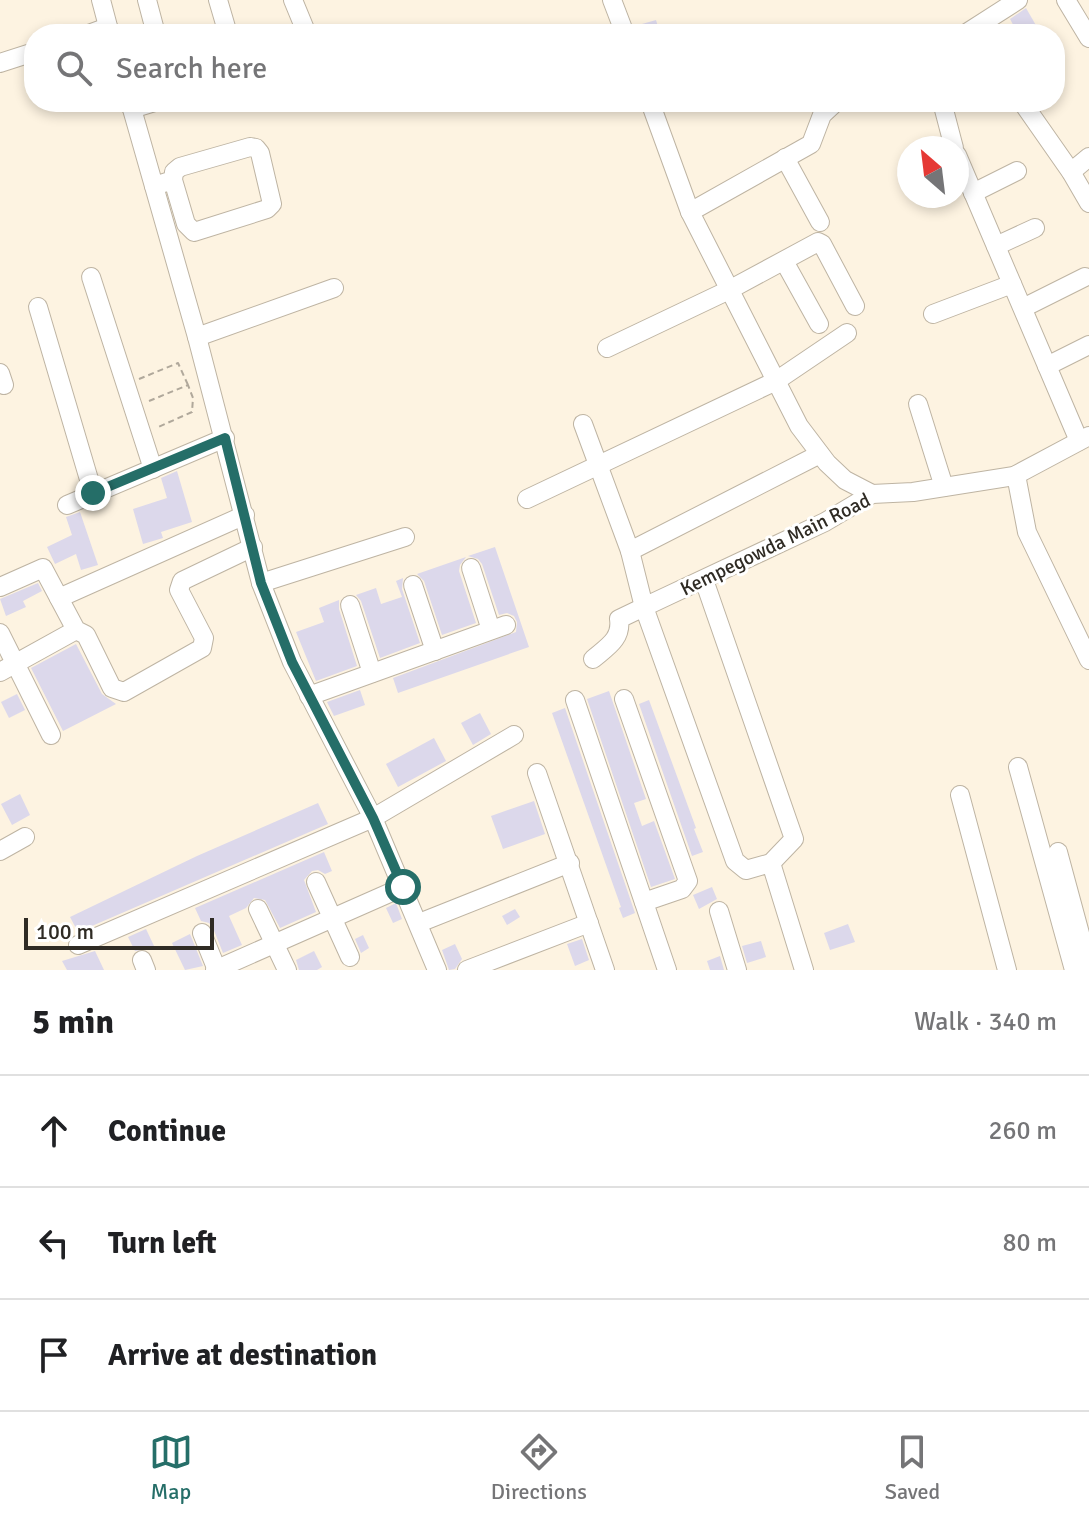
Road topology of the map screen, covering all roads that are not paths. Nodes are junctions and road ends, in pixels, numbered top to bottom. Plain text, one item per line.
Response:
1 (101, 0) edge
2 (147, 0) edge
3 (218, 0) edge
4 (293, 0) edge
5 (612, 0) edge
6 (1018, 0) edge
7 (1066, 0) edge
8 (107, 24) edge
9 (153, 24) edge
10 (225, 24) edge
11 (303, 24) edge
12 (621, 24) edge
13 (981, 24) edge
14 (1089, 38) edge
15 (24, 55) edge
16 (0, 63) edge
17 (133, 112) edge
18 (654, 112) edge
19 (825, 112) edge
20 (945, 112) edge
21 (1029, 112) edge
22 (951, 136) edge
23 (1089, 157) edge
24 (785, 158) junction
25 (1017, 171) dead end
26 (1071, 172) junction
27 (173, 180) junction
28 (969, 184) edge
29 (154, 186) junction
30 (973, 193) junction
31 (1089, 203) edge
32 (690, 212) junction
33 (820, 222) dead end
34 (1035, 228) dead end
35 (996, 246) junction
36 (784, 261) junction
37 (91, 277) dead end
38 (1085, 277) dead end
39 (1012, 284) junction
40 (334, 288) dead end
41 (729, 290) junction
42 (855, 306) dead end
43 (38, 307) dead end
44 (1023, 308) junction
45 (933, 314) dead end
46 (819, 324) dead end
47 (847, 333) dead end
48 (197, 337) junction
49 (1089, 345) edge
50 (607, 348) dead end
51 (1047, 366) junction
52 (776, 381) junction
53 (918, 404) dead end
54 (583, 424) dead end
55 (225, 438) junction
56 (1084, 438) edge
57 (820, 454) junction
58 (598, 465) junction
59 (153, 469) junction
60 (1016, 475) junction
61 (944, 487) junction
62 (93, 493) junction
63 (872, 494) junction
64 (527, 499) dead end
65 (67, 505) dead end
66 (245, 515) junction
67 (405, 537) dead end
68 (253, 547) junction
69 (630, 551) junction
70 (471, 568) dead end
71 (704, 580) junction
72 (261, 583) junction
73 (413, 585) dead end
74 (0, 587) edge
75 (59, 598) junction
76 (350, 605) dead end
77 (644, 607) junction
78 (73, 625) junction
79 (0, 633) edge
80 (435, 651) junction
81 (1088, 654) edge
82 (593, 659) dead end
83 (6, 661) edge
84 (372, 673) junction
85 (309, 696) junction
86 (624, 699) dead end
87 (575, 700) dead end
88 (51, 735) dead end
89 (514, 735) dead end
90 (1018, 767) dead end
91 (537, 773) dead end
92 (960, 795) dead end
93 (373, 818) junction
94 (25, 837) dead end
95 (0, 851) edge
96 (1058, 852) dead end
97 (570, 863) junction
98 (771, 863) junction
99 (316, 882) dead end
100 (403, 887) junction
101 (644, 902) junction
102 (258, 909) dead end
103 (719, 911) dead end
104 (333, 918) junction
105 (419, 923) junction
106 (589, 923) junction
107 (202, 933) dead end
108 (275, 944) junction
109 (78, 945) dead end
110 (350, 957) dead end
111 (1089, 967) edge
112 (216, 970) edge
113 (287, 970) edge
114 (437, 970) edge
115 (467, 970) edge
116 (605, 970) edge
117 (667, 970) edge
118 (737, 970) edge
119 (804, 970) edge
120 (1007, 970) edge
121 (1074, 970) edge

1 - 8 street
2 - 9 street
3 - 10 street
4 - 11 street
5 - 12 street
6 - 13 street
7 - 14 street
15 - 16 street
17 - 29 street
18 - 32 street
19 - 24 street
20 - 22 street
21 - 26 street
23 - 26 street
24 - 32 street
24 - 33 street
25 - 30 street
26 - 31 street
27 - 27 street
27 - 29 street
28 - 30 street
29 - 48 street
30 - 35 street
32 - 41 street
34 - 35 street
35 - 39 street
36 - 41 street
36 - 42 street
36 - 46 street
37 - 59 street
38 - 44 street
39 - 44 street
39 - 45 street
40 - 48 street
41 - 50 street
41 - 52 street
43 - 62 street
44 - 51 street
47 - 52 street
48 - 55 street
49 - 51 street
51 - 56 street
52 - 57 street
52 - 58 street
53 - 61 street
54 - 58 street
55 - 59 street
55 - 66 street
56 - 60 street, Kempegowda Main Road
57 - 63 street
57 - 69 street
58 - 64 street
58 - 69 street
59 - 62 street
60 - 61 street, Kempegowda Main Road
60 - 81 street
61 - 63 street, Kempegowda Main Road
62 - 65 street
63 - 71 street, Kempegowda Main Road
66 - 68 street
66 - 75 street
67 - 72 street
68 - 72 street
68 - 78 street
69 - 77 street
70 - 80 street
71 - 77 street, Kempegowda Main Road
71 - 98 street
72 - 85 street
73 - 80 street
74 - 75 street
75 - 78 street
76 - 84 street
77 - 82 street
77 - 98 street
78 - 83 street
79 - 83 street
80 - 84 street
83 - 88 street
84 - 85 street
85 - 93 street
86 - 101 street
87 - 101 street
89 - 93 street
90 - 121 street
91 - 97 street
92 - 120 street
93 - 100 street
93 - 109 street
94 - 95 street
96 - 111 street
97 - 105 street
97 - 106 street
98 - 119 street
99 - 104 street
100 - 104 street
100 - 105 street
101 - 117 street
102 - 108 street
103 - 118 street
104 - 108 street
104 - 110 street
105 - 114 street
106 - 115 street
106 - 116 street
107 - 112 street
108 - 112 street
108 - 113 street

